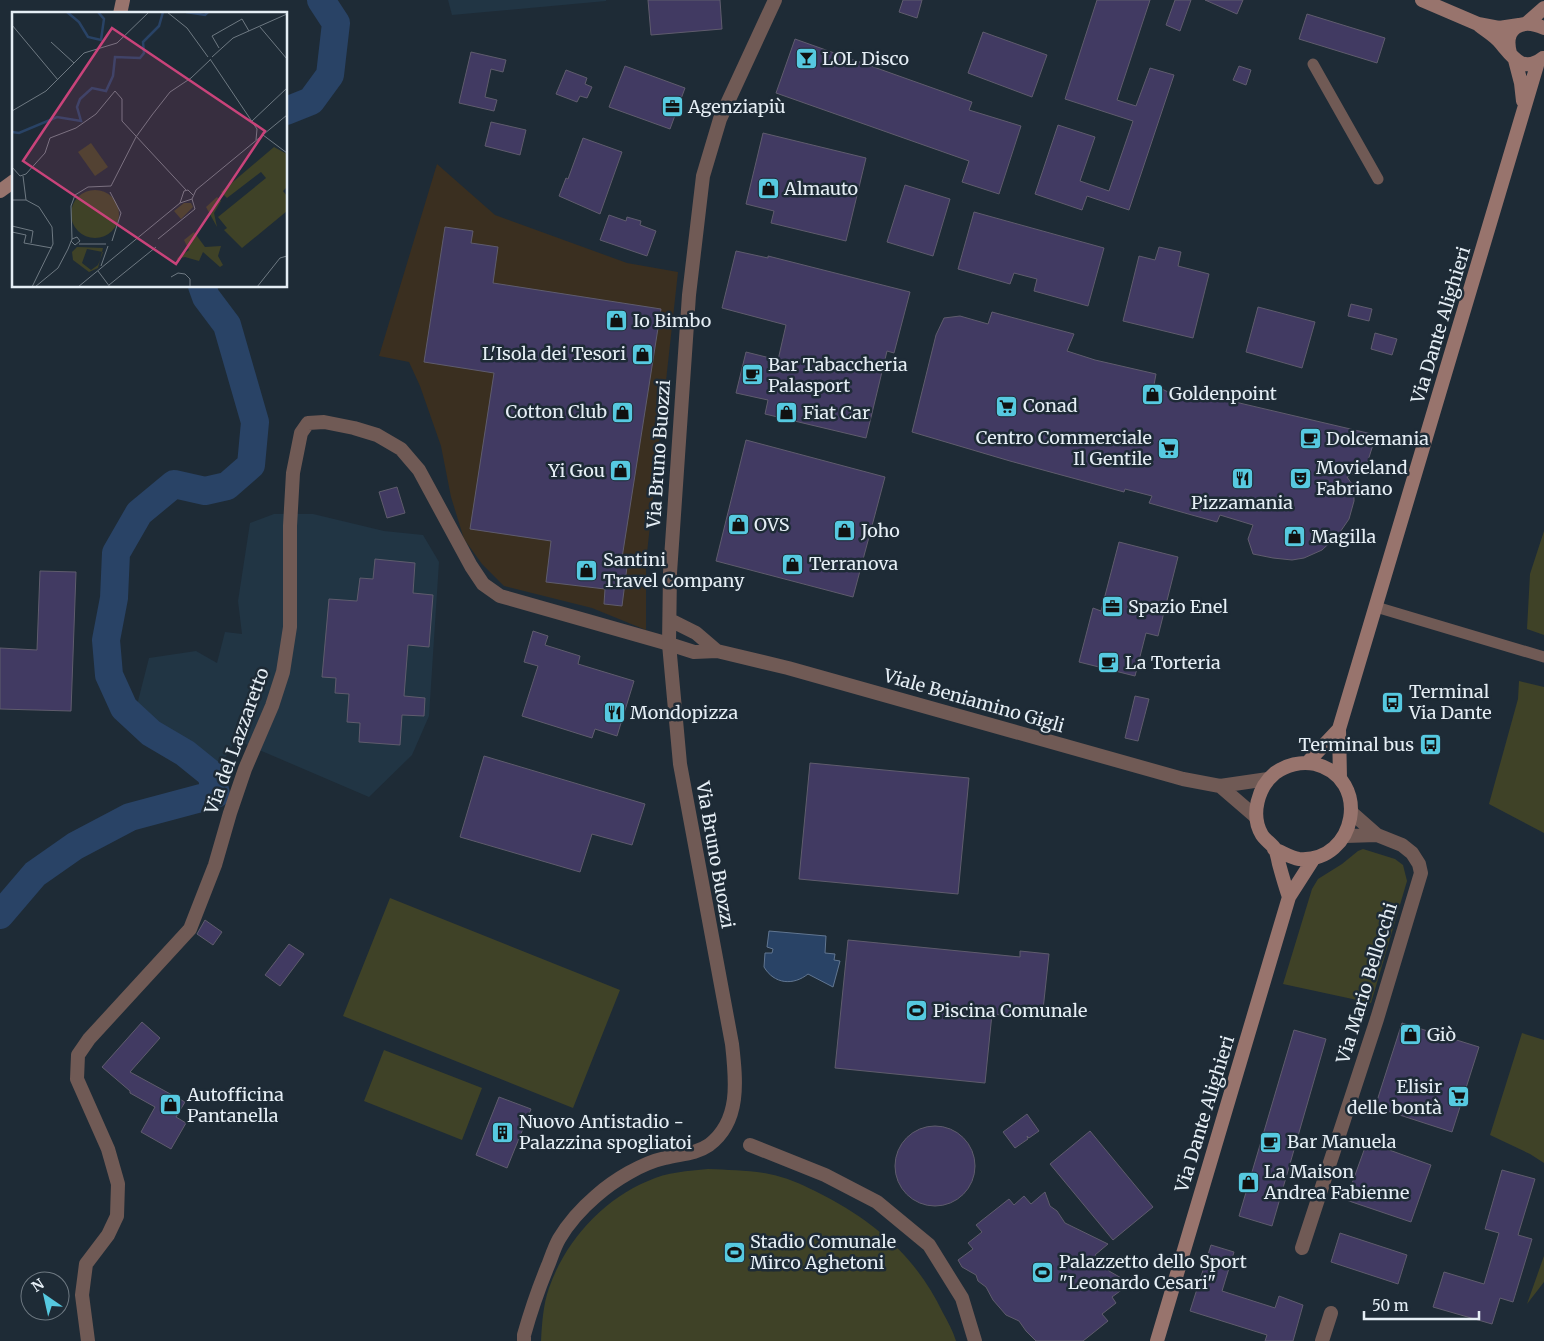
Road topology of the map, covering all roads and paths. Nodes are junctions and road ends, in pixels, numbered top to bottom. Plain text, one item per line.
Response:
1 (775, 0) edge
2 (1422, 0) edge
3 (1544, 8) edge
4 (1478, 24) junction
5 (1523, 24) junction
6 (1544, 28) edge
7 (1512, 56) junction
8 (1541, 60) edge
9 (1313, 64) dead end
10 (1524, 110) junction
11 (1378, 179) dead end
12 (12, 182) edge
13 (0, 191) edge
14 (1376, 608) junction
15 (670, 620) junction
16 (669, 644) junction
17 (718, 651) junction
18 (1544, 657) edge
19 (1340, 728) junction
20 (1307, 763) junction
21 (1340, 778) junction
22 (1268, 779) junction
23 (1220, 786) junction
24 (1352, 813) junction
25 (1256, 817) junction
26 (1377, 835) junction
27 (1345, 836) junction
28 (1274, 849) junction
29 (1314, 858) junction
30 (1289, 897) junction
31 (750, 1145) dead end
32 (1302, 1248) dead end
33 (1331, 1313) dead end
34 (88, 1341) edge
35 (524, 1341) edge
36 (976, 1341) edge
37 (1157, 1341) edge
38 (1322, 1341) edge

1 - 15 street, Via Bruno Buozzi
2 - 4 main road
3 - 5 main road, Via Dante Alighieri
4 - 5 main road
4 - 7 main road
5 - 6 main road
5 - 7 main road, Via Dante Alighieri
7 - 8 main road, Via Dante Alighieri
7 - 10 main road, Via Dante Alighieri
8 - 10 main road, Via Dante Alighieri
9 - 11 street
10 - 14 main road, Via Dante Alighieri
12 - 13 main road
14 - 18 street
14 - 19 main road, Via Dante Alighieri
15 - 16 street, Via Bruno Buozzi
15 - 17 street, Viale Beniamino Gigli
16 - 17 street, Viale Beniamino Gigli
16 - 34 street, Via del Lazzaretto
16 - 35 street, Via Bruno Buozzi
17 - 23 street, Viale Beniamino Gigli
19 - 20 main road, Via Dante Alighieri
19 - 21 main road, Via Dante Alighieri
20 - 21 main road
20 - 22 main road
21 - 24 main road, Via Dante Alighieri
22 - 23 street, Viale Beniamino Gigli
22 - 25 main road
23 - 25 street
24 - 26 street, Via Mario Bellocchi
24 - 27 main road, Via Dante Alighieri
25 - 28 main road
26 - 27 street, Via Mario Bellocchi
26 - 32 street, Via Mario Bellocchi
27 - 29 main road, Via Dante Alighieri
28 - 29 main road
28 - 30 main road
29 - 30 main road, Via Dante Alighieri
30 - 37 main road, Via Dante Alighieri
31 - 36 street
33 - 38 street

